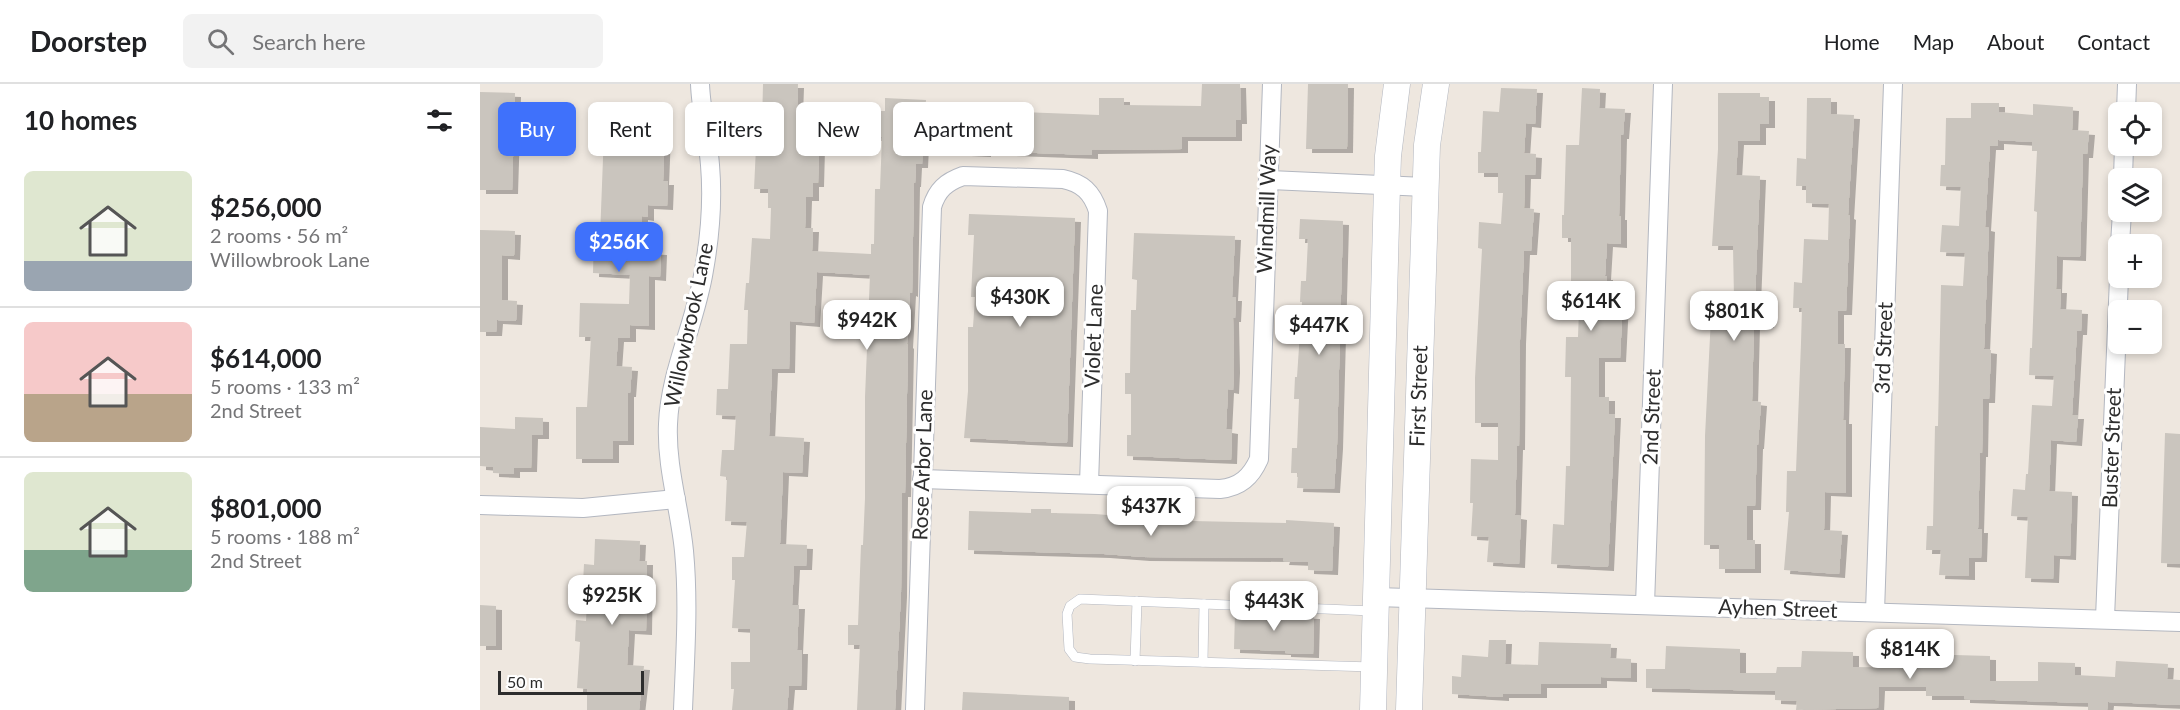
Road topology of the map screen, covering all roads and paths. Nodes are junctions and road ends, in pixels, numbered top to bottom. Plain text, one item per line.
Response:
1 (700, 84) edge
2 (1272, 84) edge
3 (1397, 84) edge
4 (1436, 84) edge
5 (1663, 84) edge
6 (1893, 84) edge
7 (2127, 84) edge
8 (2126, 102) edge
9 (1268, 180) junction
10 (942, 186) joint
11 (1387, 186) junction
12 (1425, 187) junction
13 (2119, 288) edge
14 (922, 479) junction
15 (1089, 484) junction
16 (676, 499) junction
17 (480, 505) edge
18 (1412, 598) junction
19 (1137, 601) junction
20 (1204, 604) junction
21 (1376, 604) junction
22 (1645, 605) junction
23 (1875, 612) junction
24 (2105, 618) junction
25 (2180, 622) edge
26 (1135, 661) junction
27 (1203, 662) junction
28 (1374, 667) junction
29 (683, 710) edge
30 (915, 710) edge
31 (1373, 710) edge
32 (1409, 710) edge

1 - 16 street, Willowbrook Lane
2 - 9 street, Windmill Way
3 - 11 main road, First Street
4 - 12 main road, First Street
5 - 22 street, 2nd Street
6 - 23 street, 3rd Street
7 - 8 street
9 - 11 street
9 - 15 street, Windmill Way
10 - 14 street, Rose Arbor Lane
10 - 15 street, Violet Lane
11 - 12 street
11 - 21 main road, First Street
12 - 18 main road, First Street
13 - 24 street, Buster Street
14 - 15 street
14 - 30 street, Rose Arbor Lane
16 - 17 street
16 - 29 street, Willowbrook Lane
18 - 21 street, Ayhen Street
18 - 22 street, Ayhen Street
18 - 32 main road, First Street
19 - 20 lane
19 - 26 lane
19 - 26 lane
20 - 21 lane
20 - 27 lane
21 - 28 main road, First Street
22 - 23 street, Ayhen Street
23 - 24 street, Ayhen Street
24 - 25 street, Ayhen Street
26 - 27 lane
27 - 28 lane
28 - 31 main road, First Street

